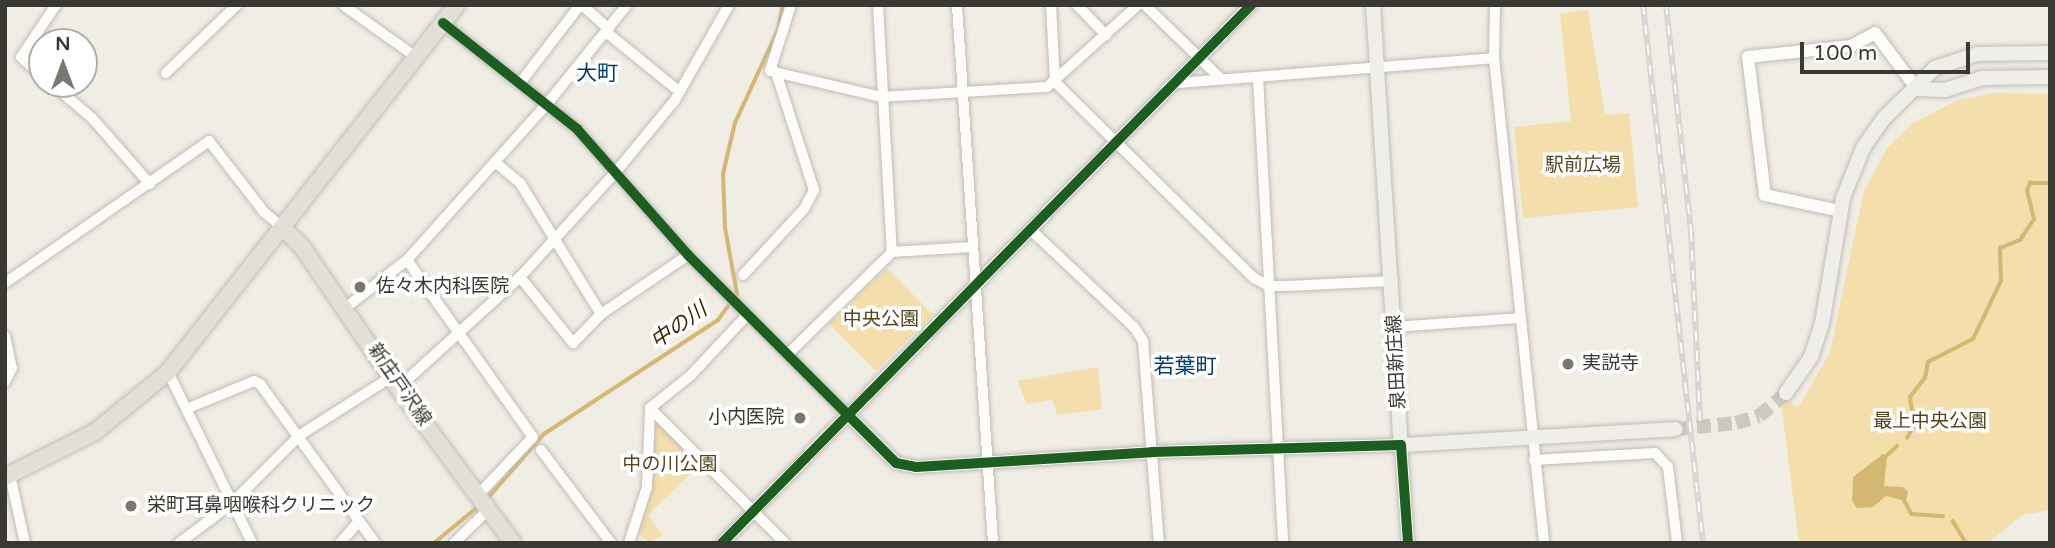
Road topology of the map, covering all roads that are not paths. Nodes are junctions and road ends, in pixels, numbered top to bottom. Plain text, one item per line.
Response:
1 (56, 5) edge
2 (237, 5) edge
3 (343, 5) edge
4 (457, 5) edge
5 (581, 5) edge
6 (627, 5) edge
7 (729, 5) edge
8 (791, 5) edge
9 (878, 5) edge
10 (957, 5) edge
11 (1051, 5) edge
12 (1077, 5) edge
13 (1138, 5) edge
14 (1145, 5) edge
15 (1251, 5) edge
16 (1373, 5) edge
17 (1495, 5) edge
18 (443, 23) junction
19 (41, 28) edge
20 (608, 31) junction
21 (1106, 35) junction
22 (28, 47) edge
23 (2050, 53) edge
24 (416, 57) junction
25 (1494, 58) junction
26 (1200, 60) junction
27 (28, 63) edge
28 (1377, 66) junction
29 (776, 72) junction
30 (166, 73) dead end
31 (2050, 76) edge
32 (1258, 78) junction
33 (1222, 80) junction
34 (1055, 82) junction
35 (520, 83) junction
36 (1177, 83) junction
37 (1917, 89) junction
38 (680, 92) junction
39 (962, 93) junction
40 (882, 97) junction
41 (68, 98) edge
42 (547, 104) junction
43 (1115, 145) junction
44 (495, 162) junction
45 (615, 173) junction
46 (150, 184) junction
47 (1840, 211) junction
48 (284, 229) junction
49 (1032, 231) junction
50 (553, 240) junction
51 (972, 247) junction
52 (892, 253) junction
53 (688, 255) junction
54 (408, 260) junction
55 (743, 275) dead end
56 (520, 277) junction
57 (1392, 281) junction
58 (5, 283) edge
59 (1269, 286) junction
60 (975, 289) junction
61 (345, 307) junction
62 (601, 314) junction
63 (748, 314) junction
64 (1521, 318) junction
65 (1395, 327) junction
66 (459, 335) junction
67 (5, 336) edge
68 (788, 354) junction
69 (168, 372) junction
70 (5, 382) edge
71 (395, 382) junction
72 (1787, 393) tunnel mouth
73 (650, 408) junction
74 (186, 409) junction
75 (847, 414) junction
76 (1676, 429) tunnel mouth
77 (300, 435) junction
78 (1532, 436) junction
79 (1401, 444) junction
80 (1279, 449) junction
81 (541, 450) dead end
82 (1152, 452) junction
83 (1534, 460) junction
84 (989, 461) junction
85 (8, 476) edge
86 (479, 494) junction
87 (230, 505) junction
88 (489, 509) junction
89 (754, 511) junction
90 (359, 521) junction
91 (25, 543) edge
92 (180, 543) edge
93 (252, 543) edge
94 (340, 543) edge
95 (375, 543) edge
96 (454, 543) edge
97 (513, 543) edge
98 (611, 543) edge
99 (629, 543) edge
100 (722, 543) edge
101 (785, 543) edge
102 (993, 543) edge
103 (1159, 543) edge
104 (1283, 543) edge
105 (1408, 543) edge
106 (1544, 543) edge
107 (1677, 543) edge

1 - 19 street
2 - 30 street
3 - 24 street
4 - 18 main road
5 - 20 street
5 - 35 street
6 - 20 street
7 - 38 street
8 - 29 street
9 - 40 street
10 - 39 street
11 - 34 street
12 - 21 street
13 - 21 street
14 - 26 street
15 - 26 street
16 - 28 main road, 泉田新庄線
17 - 25 street
18 - 24 main road
18 - 35 street
20 - 38 street
20 - 42 street
21 - 34 street
22 - 27 street
23 - 37 main road
24 - 48 main road
25 - 28 street
25 - 64 street
26 - 33 street
26 - 36 street
28 - 32 street
28 - 57 main road, 泉田新庄線
29 - 40 street
29 - 55 street
31 - 37 main road
32 - 33 street
32 - 59 street
33 - 36 street
34 - 39 street
34 - 43 street
35 - 42 street
36 - 43 street
37 - 47 main road
37 - 47 street
38 - 45 street
39 - 40 street
39 - 51 street
40 - 52 street
41 - 46 street
42 - 44 street
42 - 45 street
43 - 49 street
43 - 59 street
44 - 50 street
44 - 54 street
45 - 50 street
45 - 53 street
46 - 48 street
46 - 58 street
47 - 72 main road
48 - 61 main road, 新庄戸沢線
48 - 69 main road
49 - 60 street
49 - 82 street
50 - 56 street
50 - 62 street
51 - 52 street
51 - 60 street
52 - 68 street
53 - 62 street
53 - 63 street
54 - 61 street
54 - 66 street
56 - 62 street
56 - 66 street
57 - 59 street
57 - 65 main road, 泉田新庄線
59 - 80 street
60 - 75 street
60 - 84 street
61 - 71 main road, 新庄戸沢線
63 - 68 street
63 - 73 street
64 - 65 street
64 - 78 street
65 - 79 main road, 泉田新庄線
66 - 71 street
66 - 86 street
67 - 70 street
68 - 75 street
69 - 74 street
69 - 85 main road
71 - 77 street
71 - 86 main road, 新庄戸沢線
73 - 89 street
73 - 99 street
74 - 77 street
74 - 87 street
75 - 84 street
75 - 89 street
76 - 78 main road
77 - 87 street
77 - 90 street
78 - 79 main road
78 - 83 street
79 - 80 street
79 - 105 street
80 - 82 street
80 - 104 street
81 - 98 street
82 - 84 street
82 - 103 street
83 - 106 street
83 - 107 street
84 - 102 street
85 - 91 street
86 - 88 main road, 新庄戸沢線
87 - 92 street
87 - 93 street
88 - 96 street
88 - 97 main road, 新庄戸沢線
89 - 100 street
89 - 101 street
90 - 94 street
90 - 95 street

